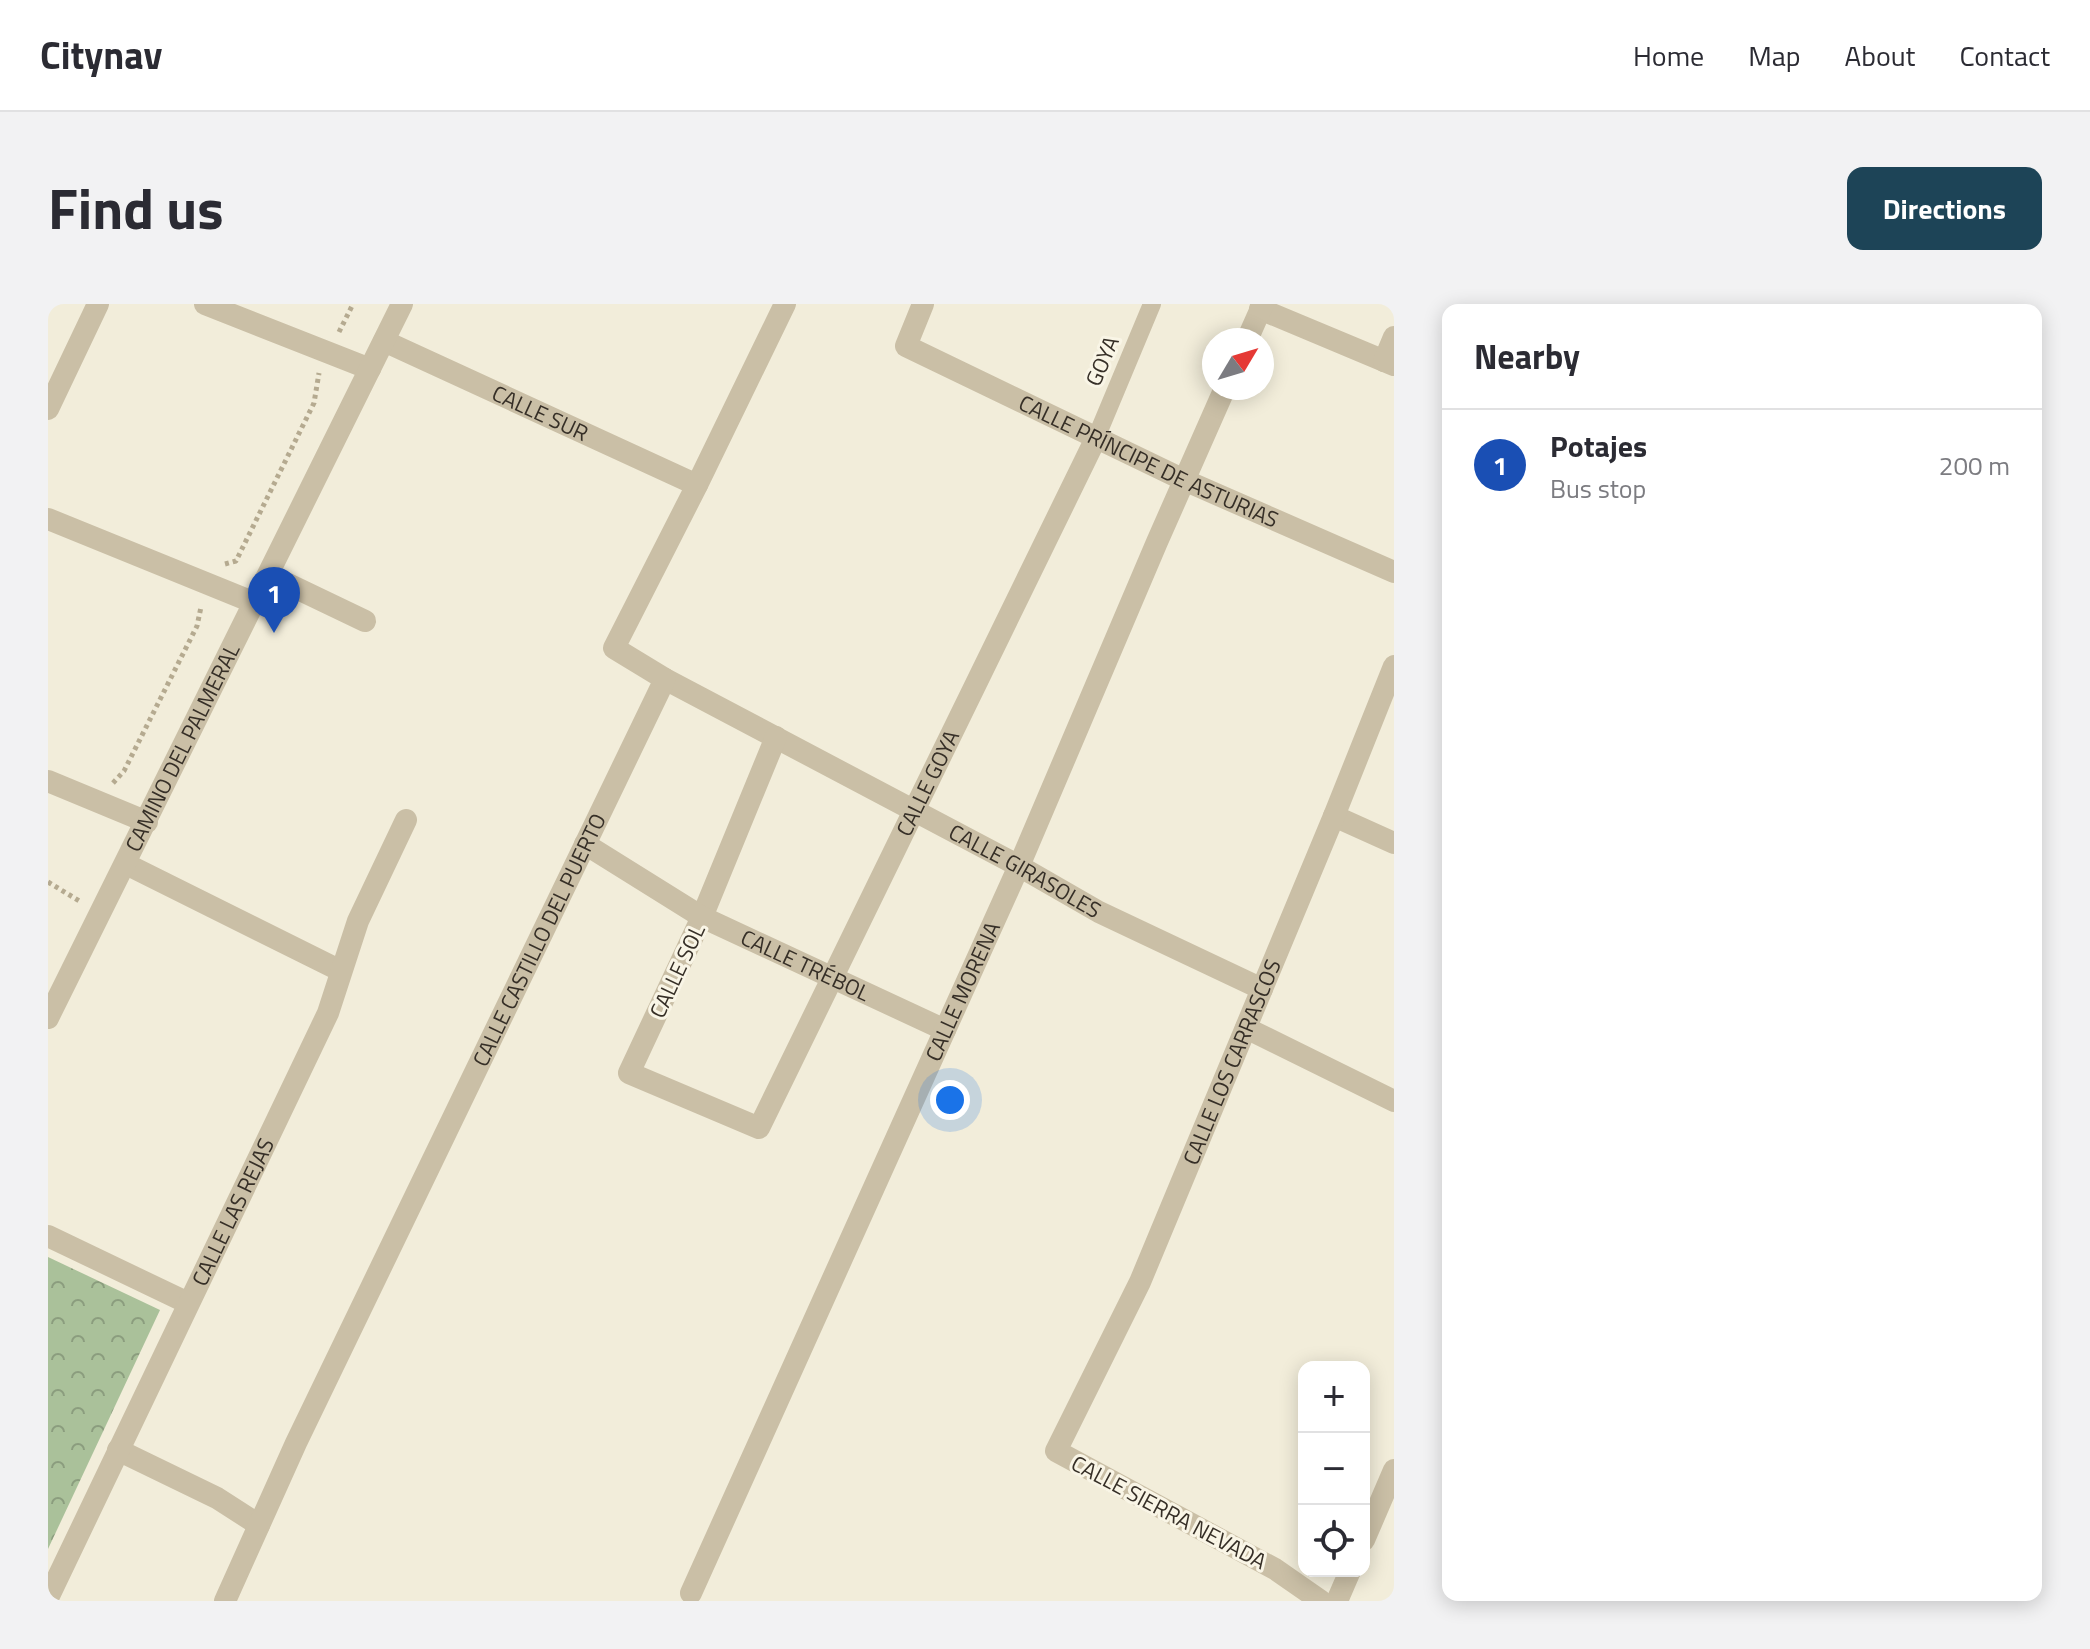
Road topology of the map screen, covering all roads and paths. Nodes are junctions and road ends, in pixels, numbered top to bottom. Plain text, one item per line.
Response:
1 (98, 304) edge
2 (205, 304) edge
3 (353, 304) edge
4 (402, 304) edge
5 (785, 304) edge
6 (923, 304) edge
7 (1152, 304) edge
8 (1262, 307) edge
9 (1252, 328) edge
10 (1394, 337) edge
11 (384, 341) junction
12 (328, 354) junction
13 (1389, 363) edge
14 (370, 369) junction
15 (1220, 400) edge
16 (48, 409) edge
17 (1096, 438) junction
18 (1184, 480) junction
19 (697, 485) junction
20 (48, 519) edge
21 (1394, 572) edge
22 (269, 575) junction
23 (206, 583) junction
24 (255, 603) junction
25 (365, 621) dead end
26 (1394, 666) edge
27 (665, 679) junction
28 (776, 737) junction
29 (48, 781) edge
30 (102, 803) junction
31 (914, 810) junction
32 (1334, 816) junction
33 (406, 820) dead end
34 (147, 822) junction
35 (1394, 843) edge
36 (585, 844) junction
37 (126, 864) junction
38 (1019, 866) junction
39 (48, 882) edge
40 (101, 914) junction
41 (702, 917) junction
42 (341, 971) junction
43 (832, 978) junction
44 (1262, 989) junction
45 (48, 1018) edge
46 (1246, 1028) junction
47 (945, 1030) junction
48 (1394, 1101) edge
49 (759, 1128) joint
50 (48, 1236) edge
51 (188, 1303) junction
52 (118, 1450) junction
53 (1056, 1451) joint
54 (1394, 1470) edge
55 (259, 1525) junction
56 (1370, 1526) edge
57 (1347, 1577) edge
58 (691, 1593) dead end
59 (48, 1598) edge
60 (225, 1601) edge
61 (1321, 1601) edge
62 (1337, 1601) edge

1 - 16 street
2 - 12 street
3 - 12 path
4 - 11 street, CAMINO DEL PALMERAL
5 - 19 street
6 - 17 street, CALLE PRÍNCIPE DE ASTURIAS
7 - 17 street, GOYA
8 - 9 street
8 - 13 street
10 - 13 street
11 - 14 street, CAMINO DEL PALMERAL
11 - 19 street, CALLE SUR
12 - 14 street
12 - 23 path
14 - 22 street, CAMINO DEL PALMERAL
15 - 18 street, CALLE MORENA
17 - 18 street, CALLE PRÍNCIPE DE ASTURIAS
17 - 31 street, CALLE GOYA
18 - 21 street, CALLE PRÍNCIPE DE ASTURIAS
18 - 38 street, CALLE MORENA
19 - 27 street
20 - 23 street
22 - 24 street, CAMINO DEL PALMERAL
22 - 25 street
23 - 24 street
23 - 30 path
24 - 34 street, CAMINO DEL PALMERAL
26 - 32 street, CALLE LOS CARRASCOS
27 - 28 street, CALLE GIRASOLES
27 - 36 street, CALLE CASTILLO DEL PUERTO
28 - 31 street, CALLE GIRASOLES
28 - 41 street, CALLE SOL
29 - 30 street
30 - 34 street
31 - 38 street, CALLE GIRASOLES
31 - 43 street, CALLE GOYA
32 - 35 street
32 - 44 street, CALLE LOS CARRASCOS
33 - 42 street, CALLE LAS REJAS
34 - 37 street, CAMINO DEL PALMERAL
36 - 41 street, CALLE TRÉBOL
36 - 55 street, CALLE CASTILLO DEL PUERTO
37 - 40 street, CAMINO DEL PALMERAL
37 - 42 street
38 - 44 street, CALLE GIRASOLES
38 - 47 street, CALLE MORENA
39 - 40 path
40 - 45 street, CAMINO DEL PALMERAL
41 - 43 street, CALLE TRÉBOL
41 - 49 street, CALLE SOL
42 - 51 street, CALLE LAS REJAS
43 - 47 street, CALLE TRÉBOL
43 - 49 street, CALLE GOYA
44 - 46 street, CALLE LOS CARRASCOS
46 - 48 street
46 - 53 street, CALLE LOS CARRASCOS
47 - 58 street, CALLE MORENA
50 - 51 street
51 - 52 street, CALLE LAS REJAS
52 - 55 street
52 - 59 street, CALLE LAS REJAS
53 - 61 street, CALLE SIERRA NEVADA
54 - 56 street
55 - 60 street, CALLE CASTILLO DEL PUERTO
57 - 62 street

